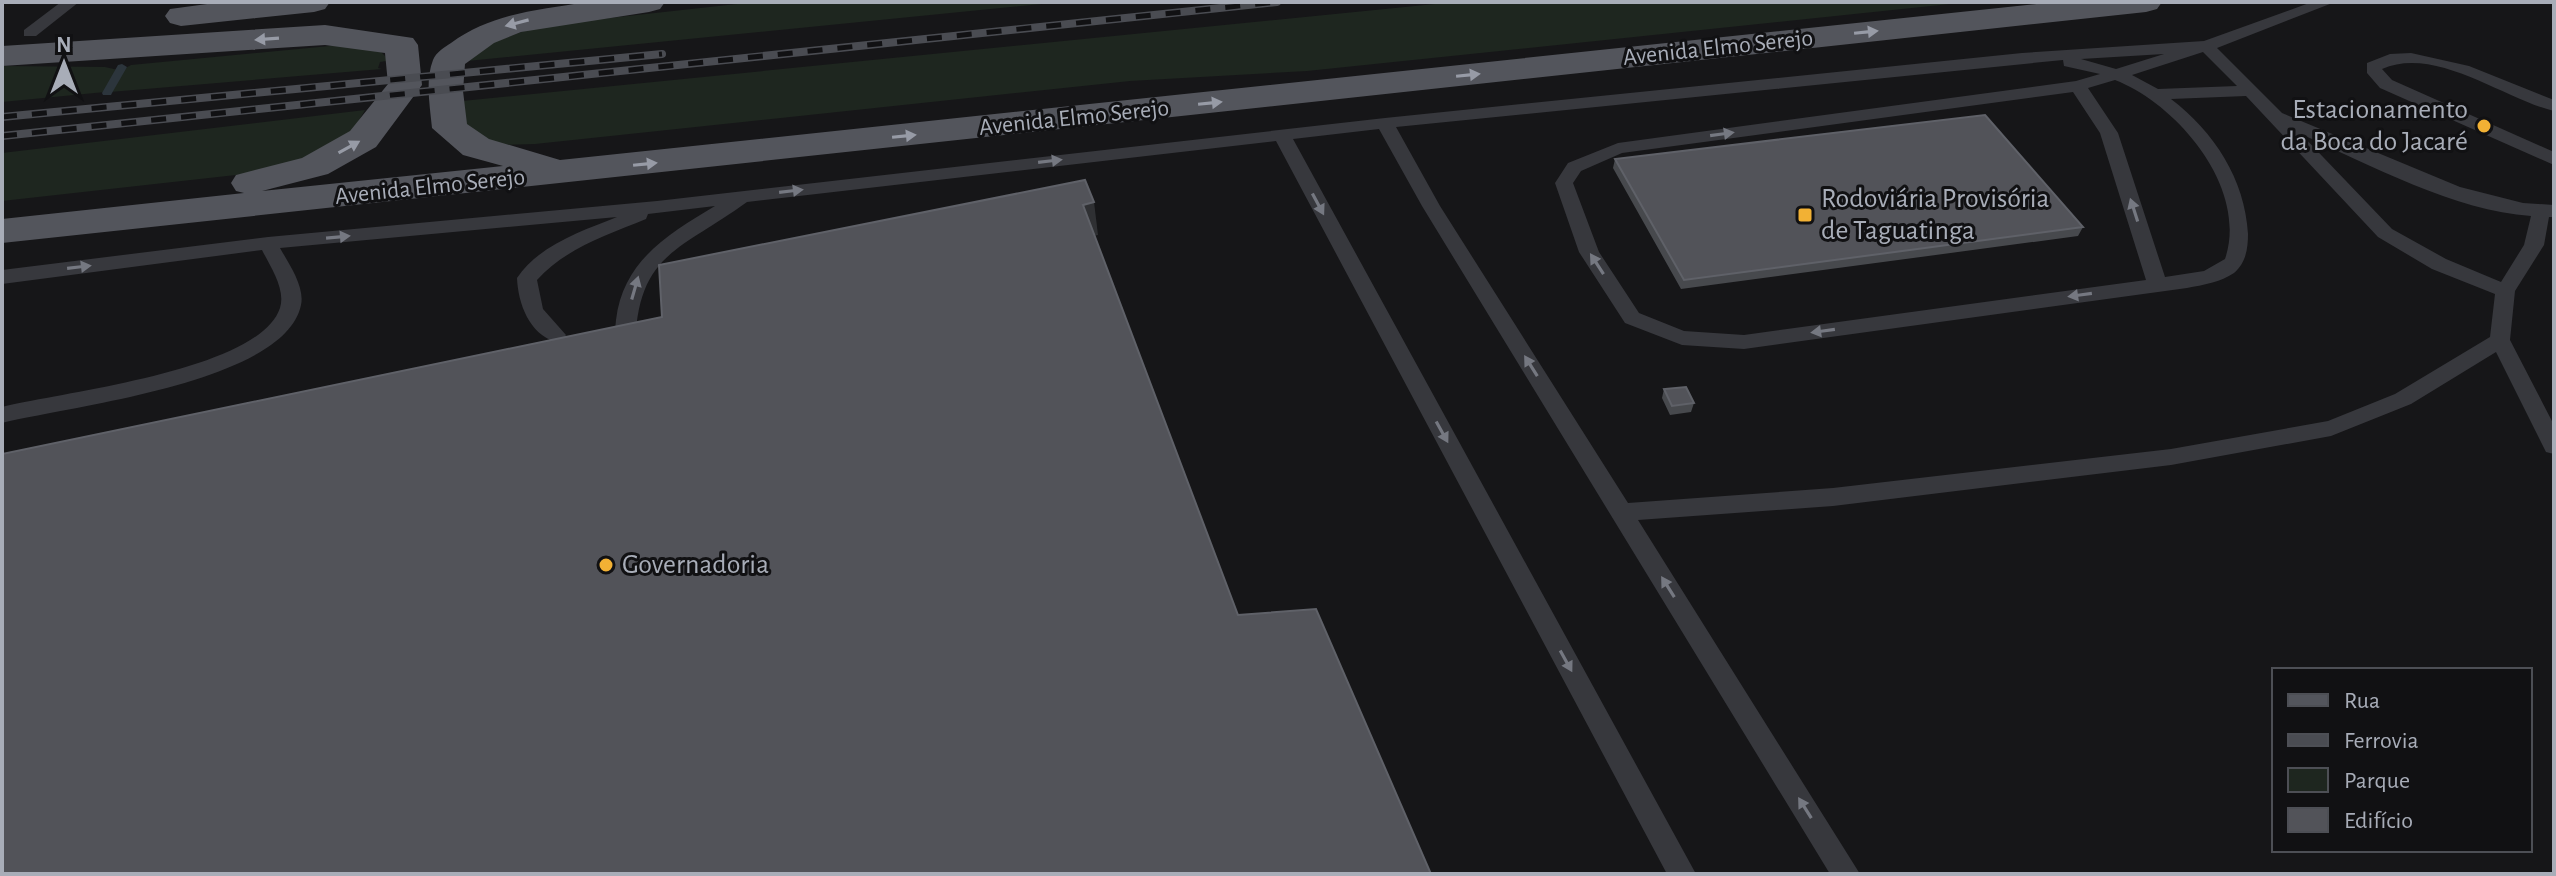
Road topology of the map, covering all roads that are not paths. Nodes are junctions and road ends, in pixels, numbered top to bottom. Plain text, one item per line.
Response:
1 (71, 2) edge
2 (314, 2) edge
3 (649, 2) edge
4 (2146, 2) edge
5 (2327, 2) edge
6 (16, 34) edge
7 (2206, 46) junction
8 (2, 56) edge
9 (2022, 58) junction
10 (2121, 73) junction
11 (2078, 86) junction
12 (2251, 91) junction
13 (2153, 94) junction
14 (2554, 106) edge
15 (2276, 116) junction
16 (1385, 123) junction
17 (1282, 135) junction
18 (2554, 159) edge
19 (567, 172) junction
20 (744, 196) junction
21 (657, 207) junction
22 (2548, 211) edge
23 (2, 228) edge
24 (268, 243) junction
25 (2, 277) edge
26 (2158, 285) junction
27 (2505, 291) junction
28 (556, 335) edge
29 (2500, 340) junction
30 (624, 382) edge
31 (2, 415) edge
32 (2554, 446) edge
33 (1622, 512) junction
34 (1682, 874) edge
35 (1846, 874) edge

1 - 6 lane
2 - 6 main road
3 -> 19 main road
19 -> 4 main road, Avenida Elmo Serejo
5 - 7 lane
7 - 9 lane
7 - 10 lane
7 - 12 lane
23 -> 8 main road
9 - 10 lane
9 - 16 lane
10 - 11 lane
10 - 13 lane
26 -> 11 lane
26 -> 11 lane
12 - 13 lane
12 - 15 lane
13 - 26 lane
14 - 18 lane
15 - 22 lane
15 - 27 lane
16 - 17 lane
33 -> 16 lane
20 -> 17 lane
17 -> 34 lane
19 - 23 main road, Avenida Elmo Serejo
20 - 21 lane
30 -> 20 lane
24 -> 21 lane
21 - 28 lane
22 - 27 lane
25 -> 24 lane
24 - 31 lane
27 - 29 lane
29 - 32 lane
29 - 33 lane
35 -> 33 lane

